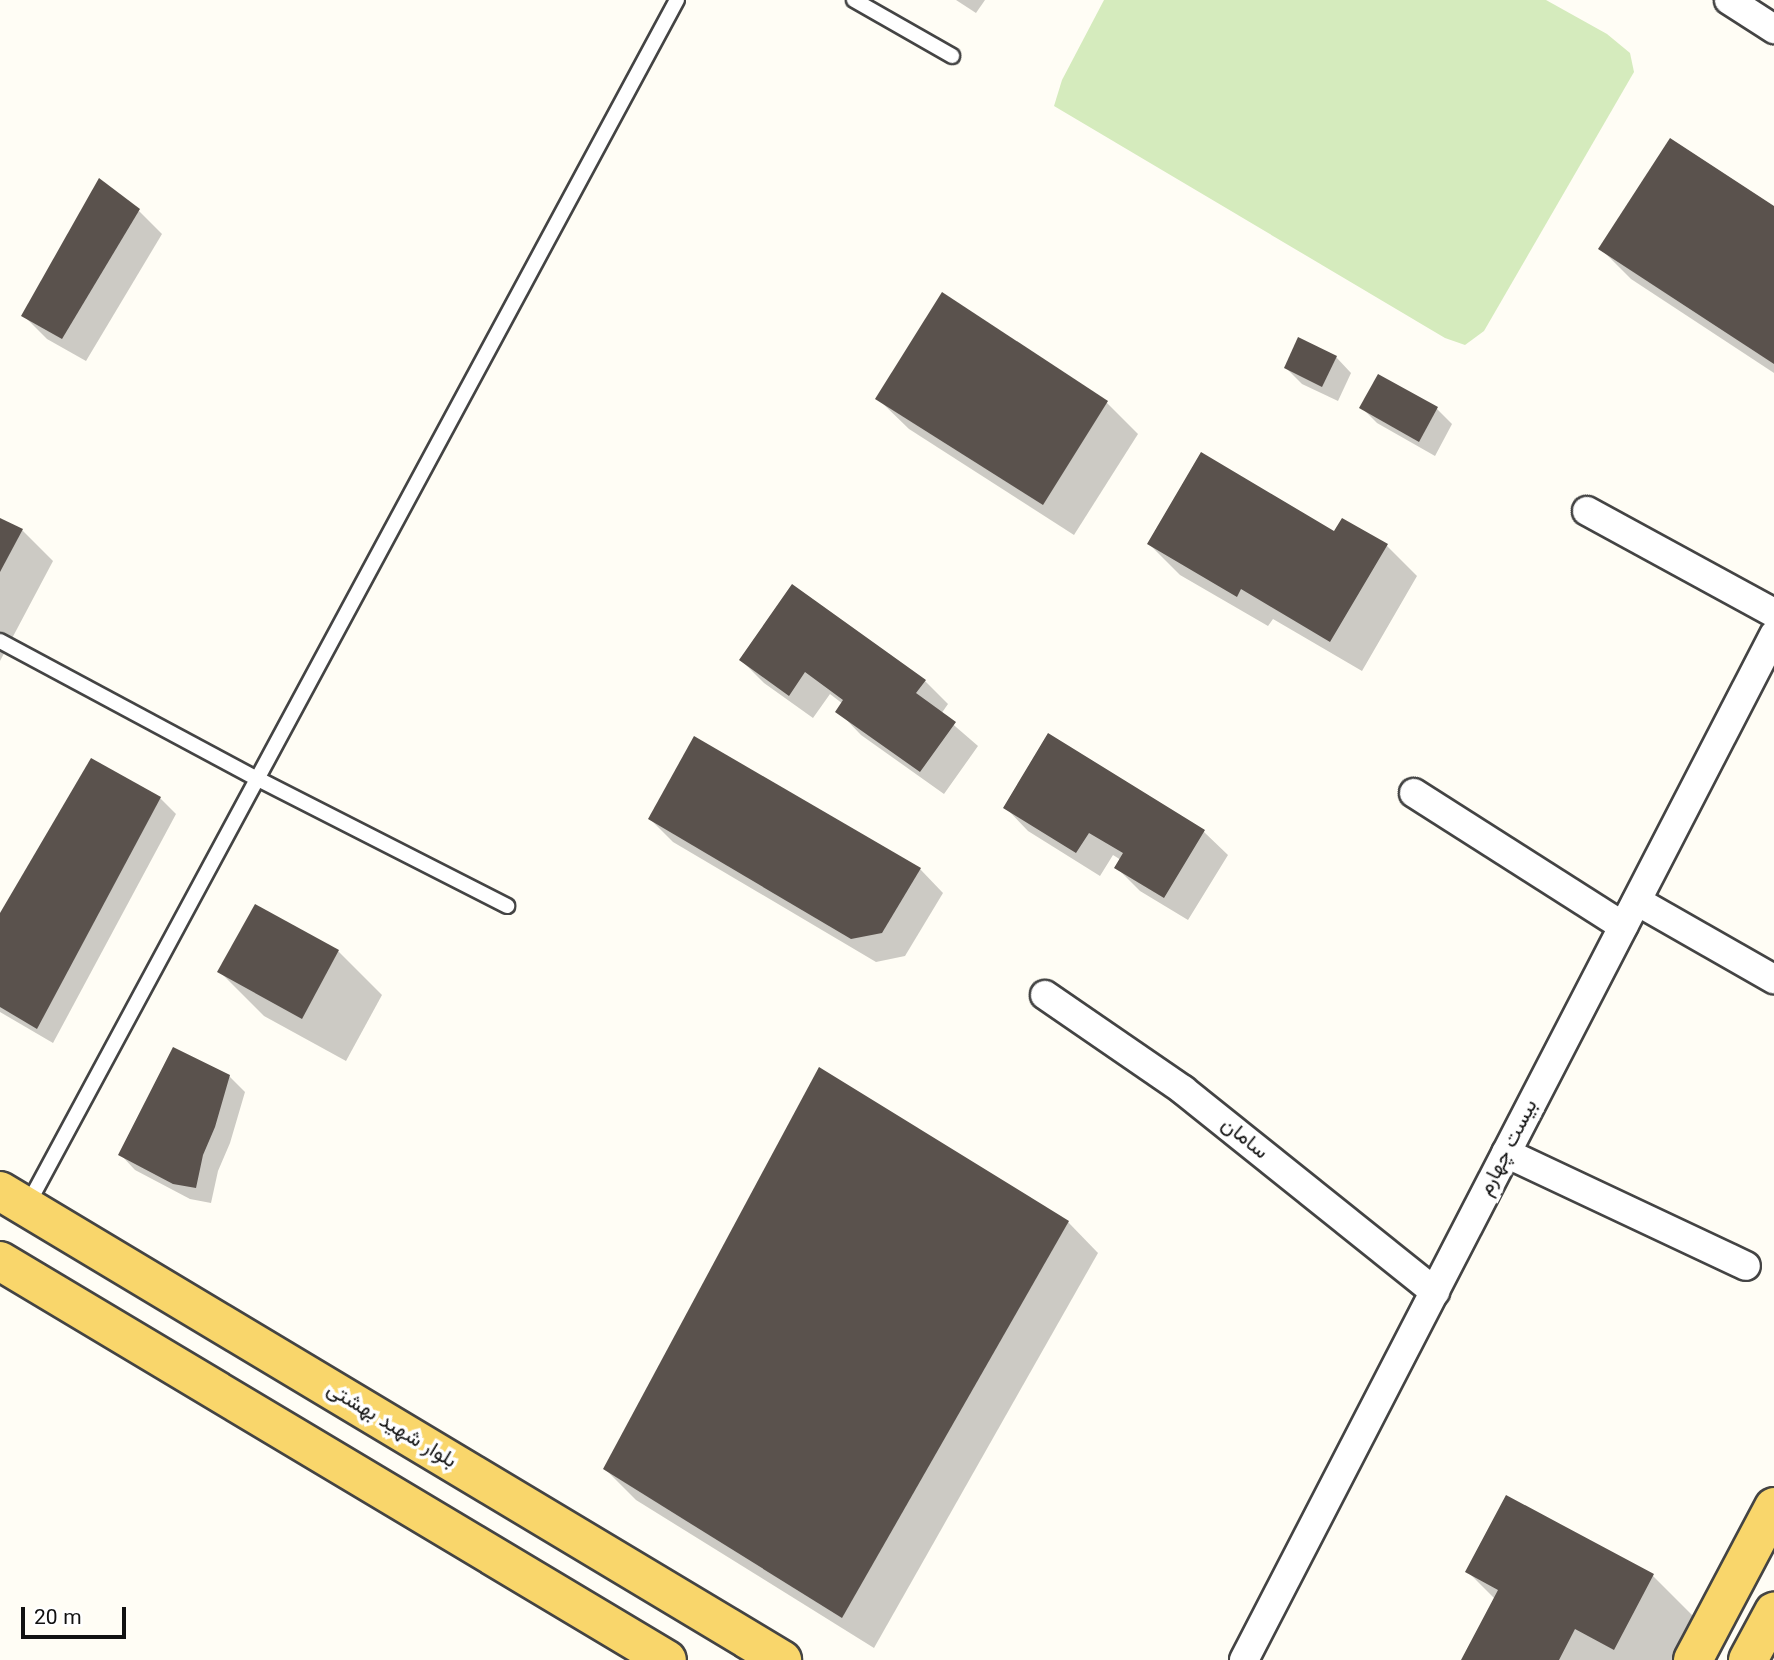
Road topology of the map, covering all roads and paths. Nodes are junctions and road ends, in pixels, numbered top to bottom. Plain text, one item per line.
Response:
1 (677, 0) edge
2 (854, 0) edge
3 (1729, 0) edge
4 (1774, 29) edge
5 (952, 56) dead end
6 (1587, 511) dead end
7 (1774, 613) edge
8 (1774, 635) edge
9 (0, 641) edge
10 (256, 778) junction
11 (1414, 793) dead end
12 (1637, 901) junction
13 (507, 906) dead end
14 (1623, 926) junction
15 (1774, 979) edge
16 (1045, 995) dead end
17 (1506, 1153) junction
18 (13, 1199) edge
19 (0, 1261) edge
20 (1746, 1266) dead end
21 (1435, 1292) junction
22 (1774, 1507) edge
23 (1774, 1612) edge
24 (667, 1660) edge
25 (782, 1660) edge
26 (1244, 1660) edge
27 (1693, 1660) edge
28 (1748, 1660) edge

1 - 10 lane
2 - 5 lane
3 - 4 street
6 - 7 street
8 - 12 street, بیست چهارم
9 - 10 lane
10 - 13 lane
10 - 18 lane
11 - 14 street
12 - 14 street, بیست چهارم
12 - 15 street
14 - 17 street, بیست چهارم
16 - 21 street, سامان
17 - 20 street
17 - 21 street, بیست چهارم
18 - 25 main road, بلوار شهید بهشتی
19 - 24 main road
21 - 26 street, بیست چهارم
22 - 27 main road
23 - 28 main road

